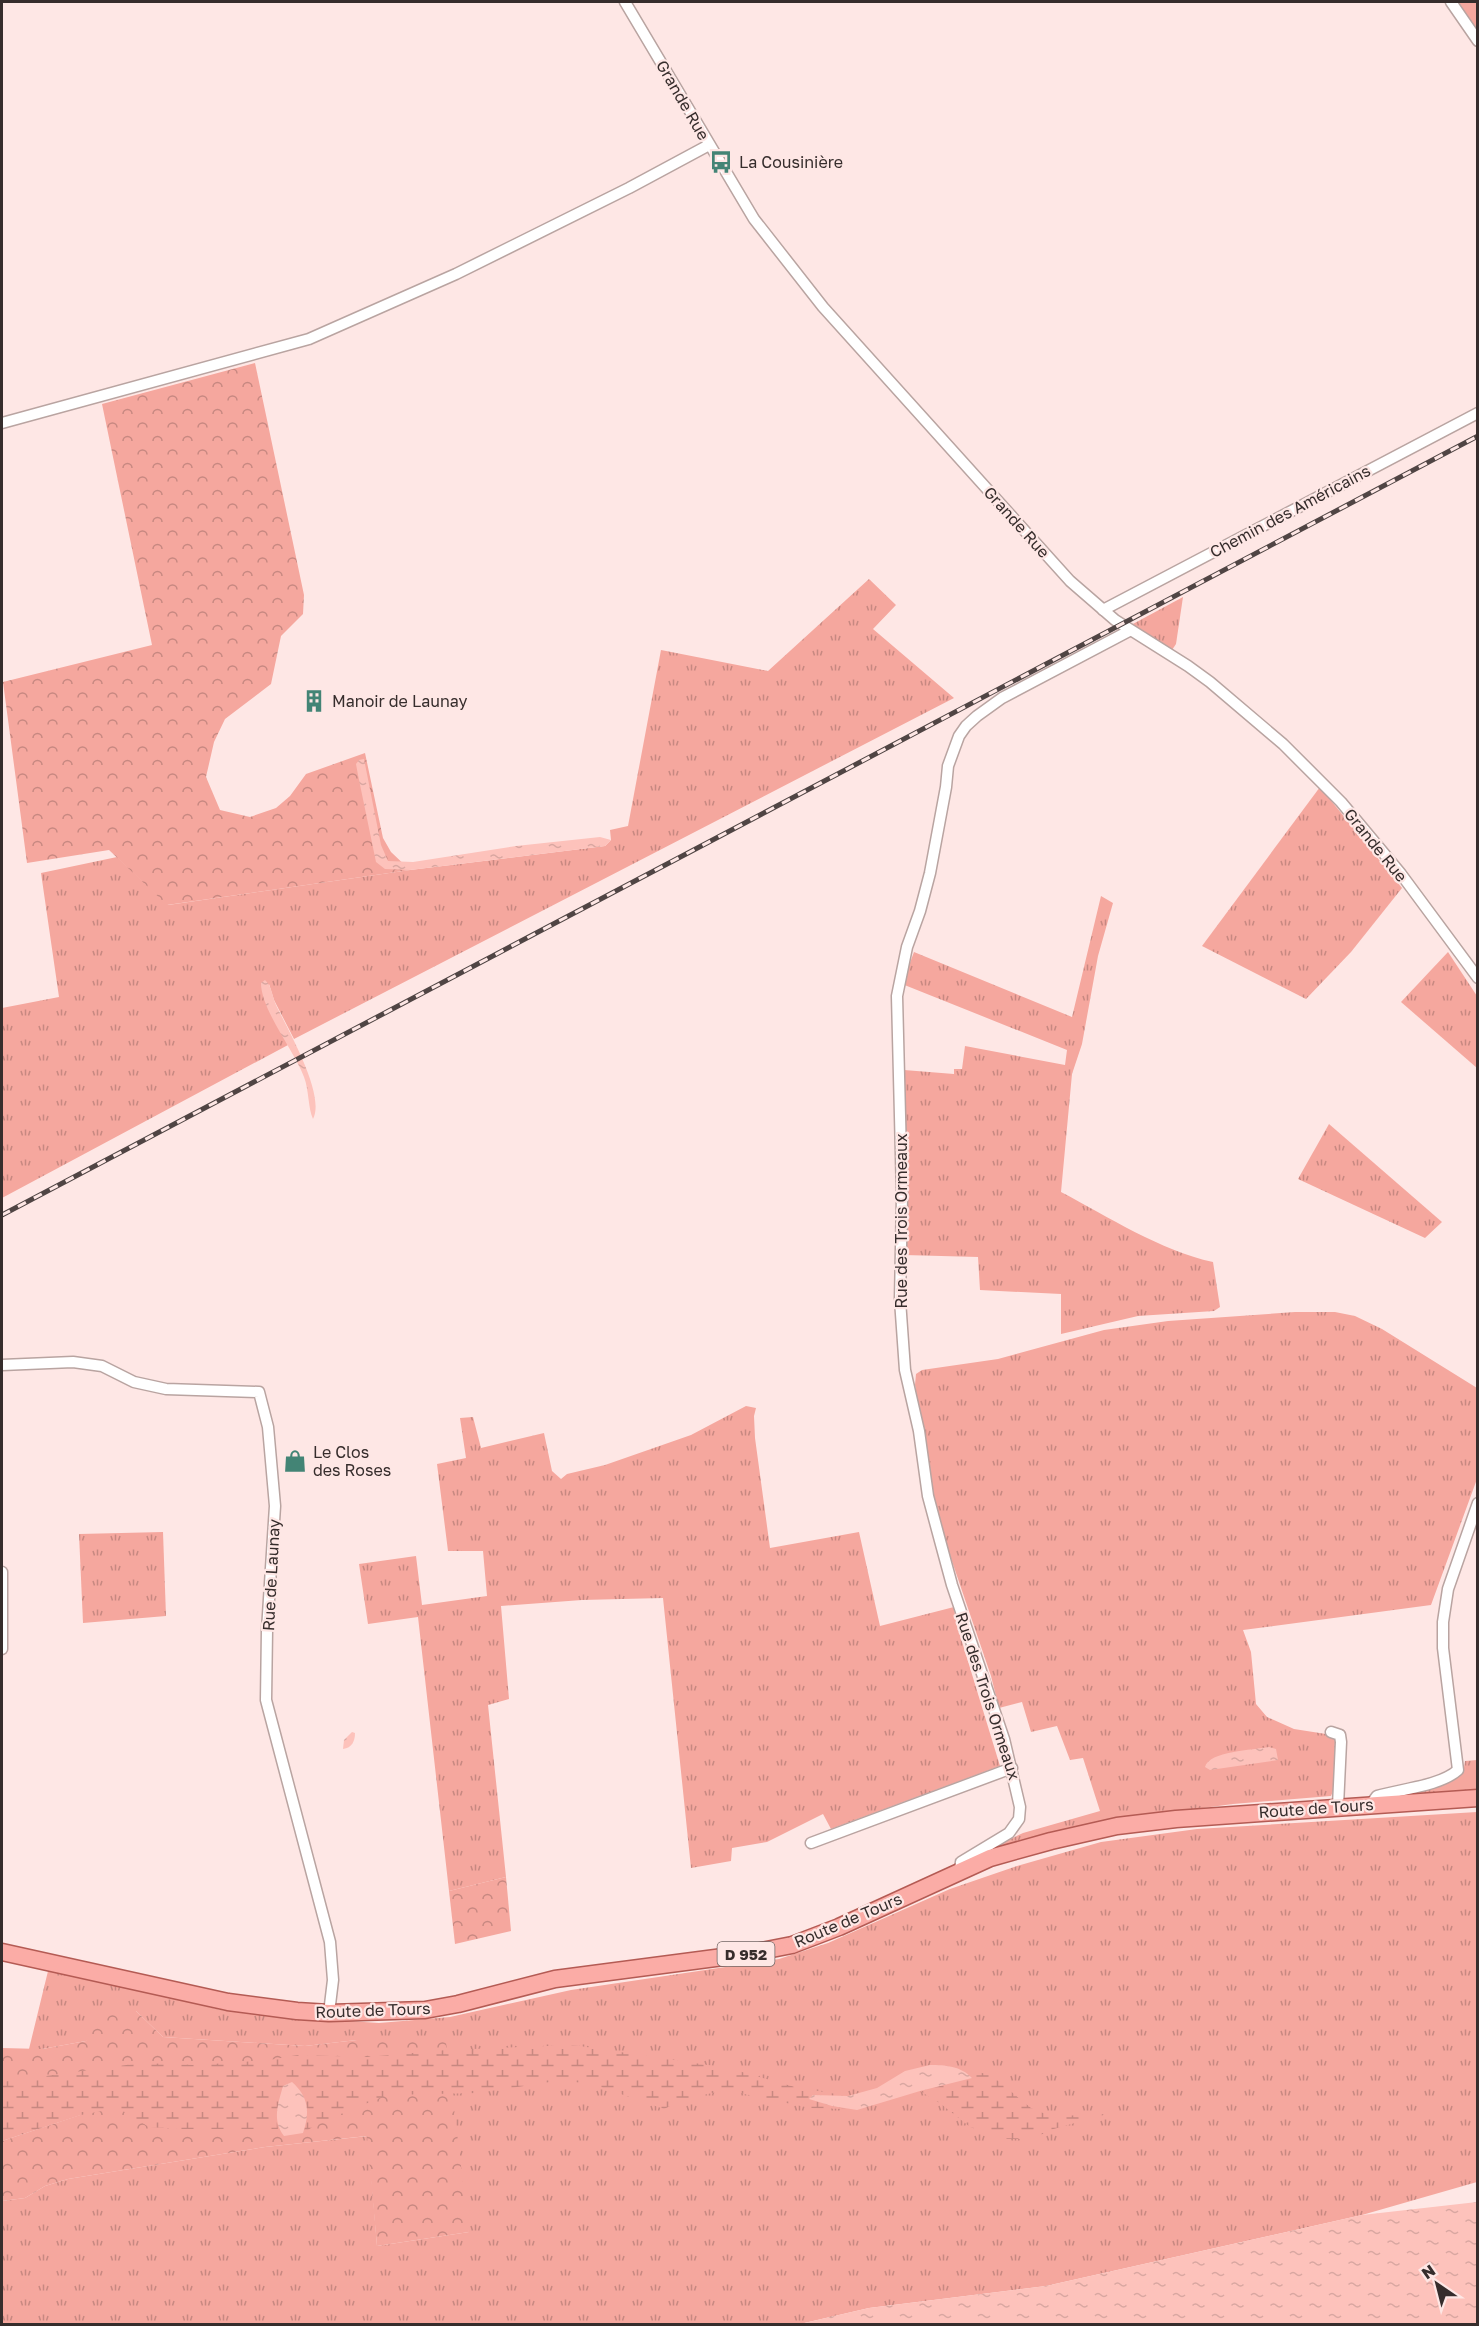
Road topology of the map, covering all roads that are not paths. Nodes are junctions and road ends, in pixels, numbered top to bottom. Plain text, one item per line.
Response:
1 (625, 2) edge
2 (1451, 2) edge
3 (1478, 41) edge
4 (709, 145) junction
5 (1478, 413) edge
6 (2, 423) edge
7 (1103, 610) junction
8 (1129, 631) junction
9 (1478, 978) edge
10 (2, 1365) edge
11 (1478, 1503) edge
12 (2, 1572) edge
13 (2, 1649) edge
14 (1331, 1732) dead end
15 (1012, 1768) junction
16 (1478, 1798) edge
17 (1371, 1804) junction
18 (1338, 1806) junction
19 (811, 1843) dead end
20 (960, 1870) junction
21 (2, 1952) edge
22 (329, 2013) junction

1 - 4 street, Grande Rue
2 - 3 street
4 - 6 street
4 - 7 street, Grande Rue
5 - 7 street, Chemin des Américains
7 - 8 street, Grande Rue
8 - 9 street, Grande Rue
8 - 15 street, Rue des Trois Ormeaux
10 - 22 street, Rue de Launay
11 - 17 street
12 - 13 street
14 - 18 street
15 - 19 street
15 - 20 street, Rue des Trois Ormeaux
16 - 17 main road, Route de Tours / D 952
17 - 18 main road, Route de Tours / D 952
18 - 20 main road, Route de Tours / D 952
20 - 22 main road, Route de Tours / D 952
21 - 22 main road, Route de Tours / D 952

